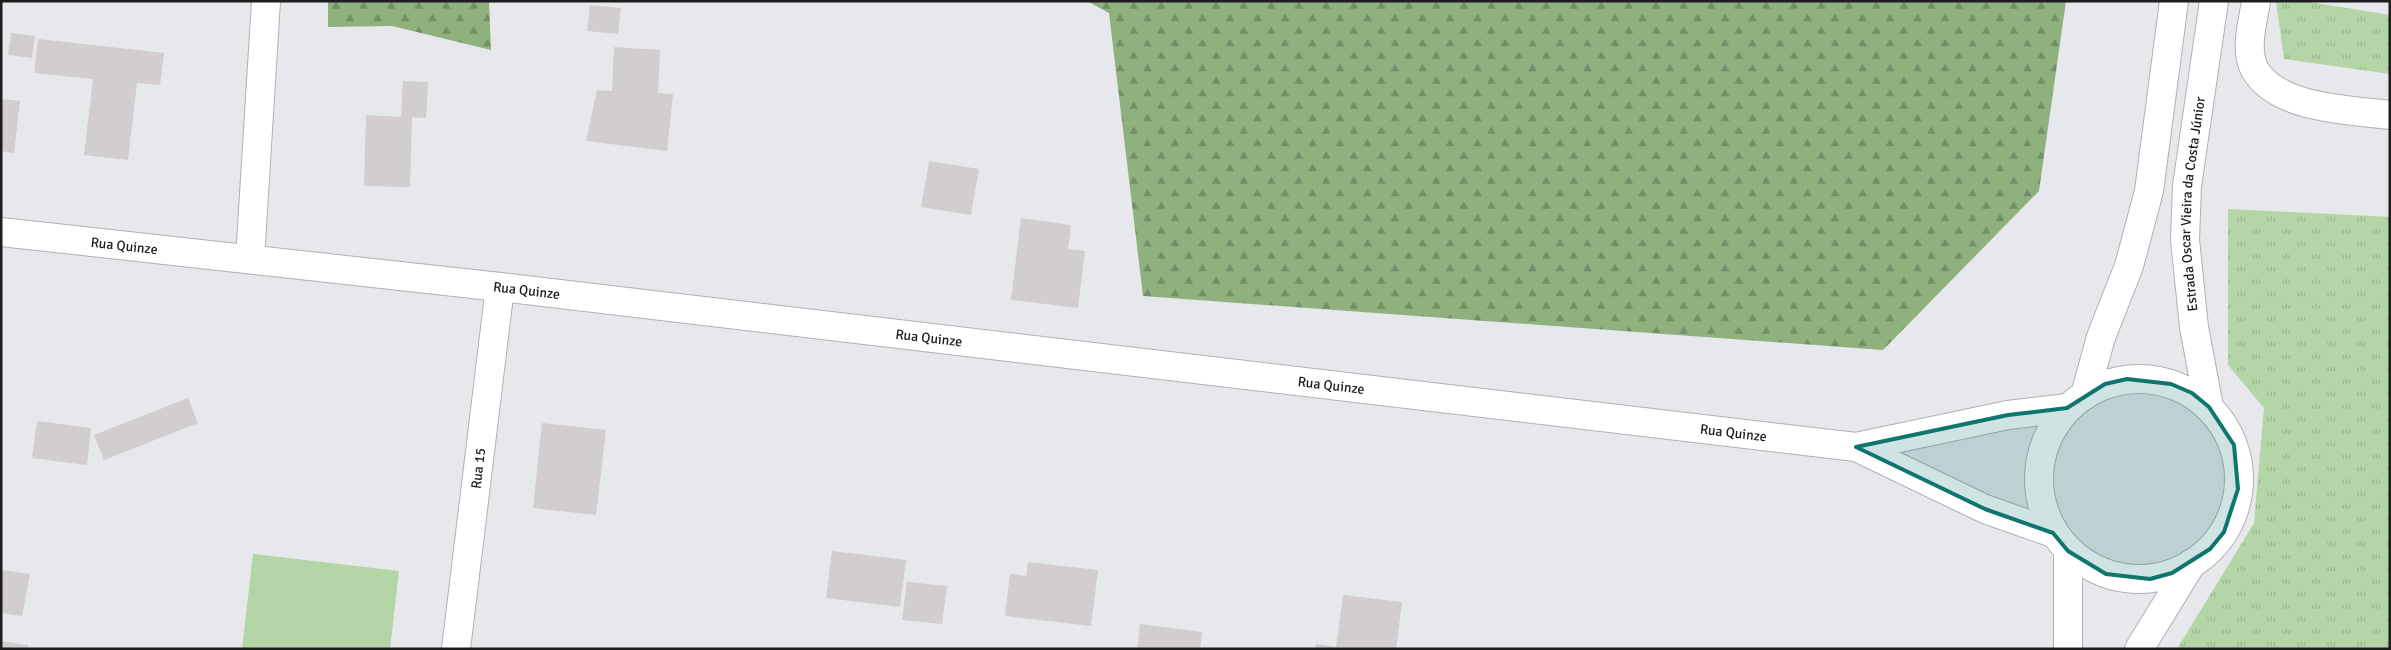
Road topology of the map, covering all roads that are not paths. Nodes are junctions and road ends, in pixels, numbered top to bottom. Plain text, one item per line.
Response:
1 (266, 1) edge
2 (2174, 1) edge
3 (2214, 1) edge
4 (2256, 1) edge
5 (2390, 115) edge
6 (1, 232) edge
7 (250, 259) junction
8 (500, 287) junction
9 (2076, 402) junction
10 (2209, 407) junction
11 (1856, 447) junction
12 (2061, 542) junction
13 (2192, 563) junction
14 (456, 649) edge
15 (2068, 649) edge
16 (2139, 649) edge

1 - 7 street
2 - 9 street
3 - 10 street, Estrada Oscar Vieira da Costa Júnior
4 - 5 street
6 - 7 street, Rua Quinze
7 - 8 street, Rua Quinze
8 - 11 street, Rua Quinze
8 - 14 street, Rua 15
9 - 10 street
9 - 11 street, Rua Quinze
9 - 12 street
10 - 13 street
11 - 12 street, Rua Quinze
12 - 13 street, Rua Quinze
12 - 15 street
13 - 16 street

